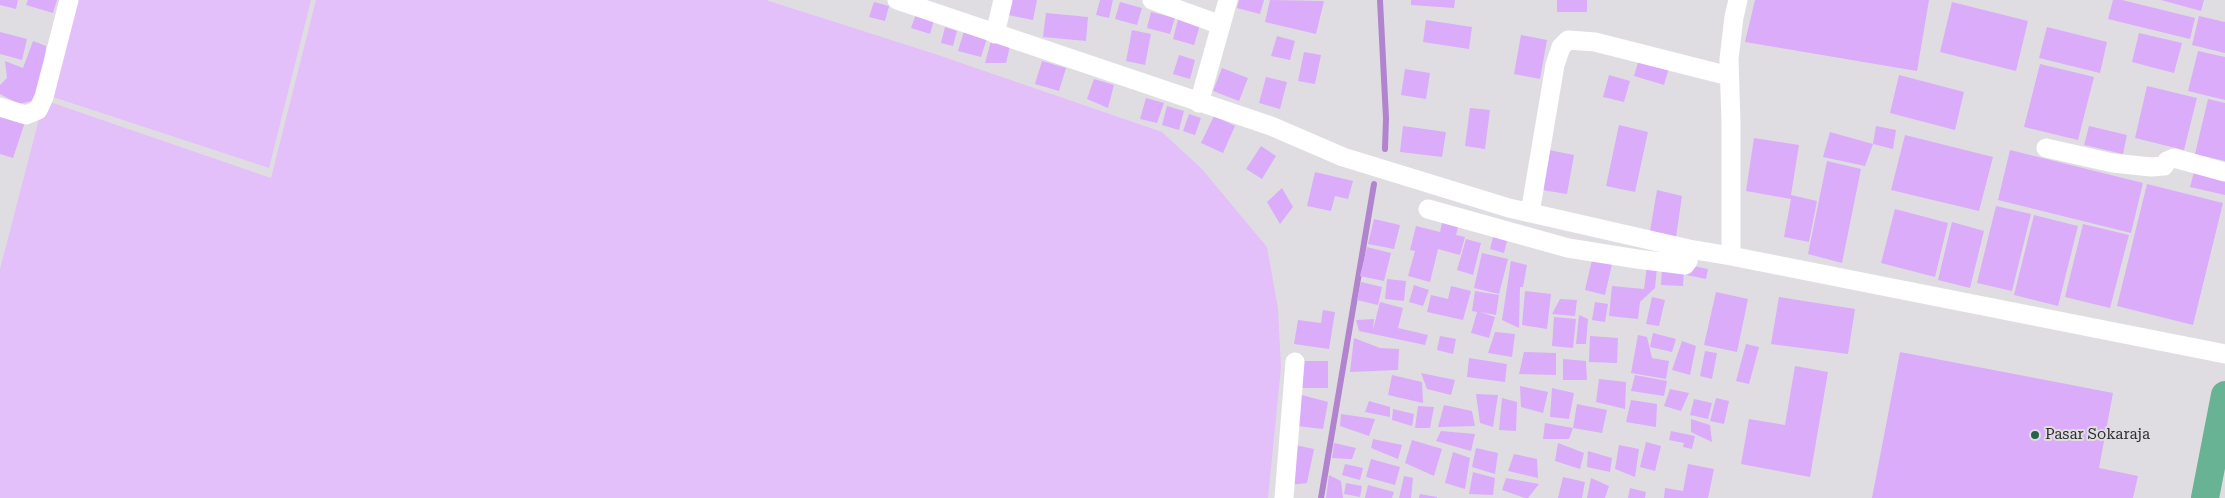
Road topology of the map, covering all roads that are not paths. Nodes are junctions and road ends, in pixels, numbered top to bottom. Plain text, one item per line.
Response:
1 (69, 0) edge
2 (897, 0) edge
3 (1002, 0) edge
4 (1152, 0) edge
5 (1228, 0) edge
6 (1738, 0) edge
7 (1221, 25) junction
8 (995, 34) junction
9 (1729, 76) junction
10 (1199, 103) junction
11 (0, 108) edge
12 (2046, 148) dead end
13 (2225, 172) edge
14 (1428, 209) dead end
15 (1530, 213) junction
16 (1689, 250) junction
17 (1731, 256) junction
18 (2225, 354) edge
19 (1295, 362) dead end
20 (2225, 395) edge
21 (1284, 498) edge
22 (2205, 498) edge

1 - 11 street
2 - 8 street
3 - 8 street
4 - 7 street
5 - 7 street
6 - 9 street
7 - 10 street
8 - 10 street
9 - 15 street
9 - 17 street
10 - 15 street
12 - 13 street
14 - 16 street
15 - 16 street
16 - 17 street
17 - 18 street
19 - 21 street
20 - 22 highway

